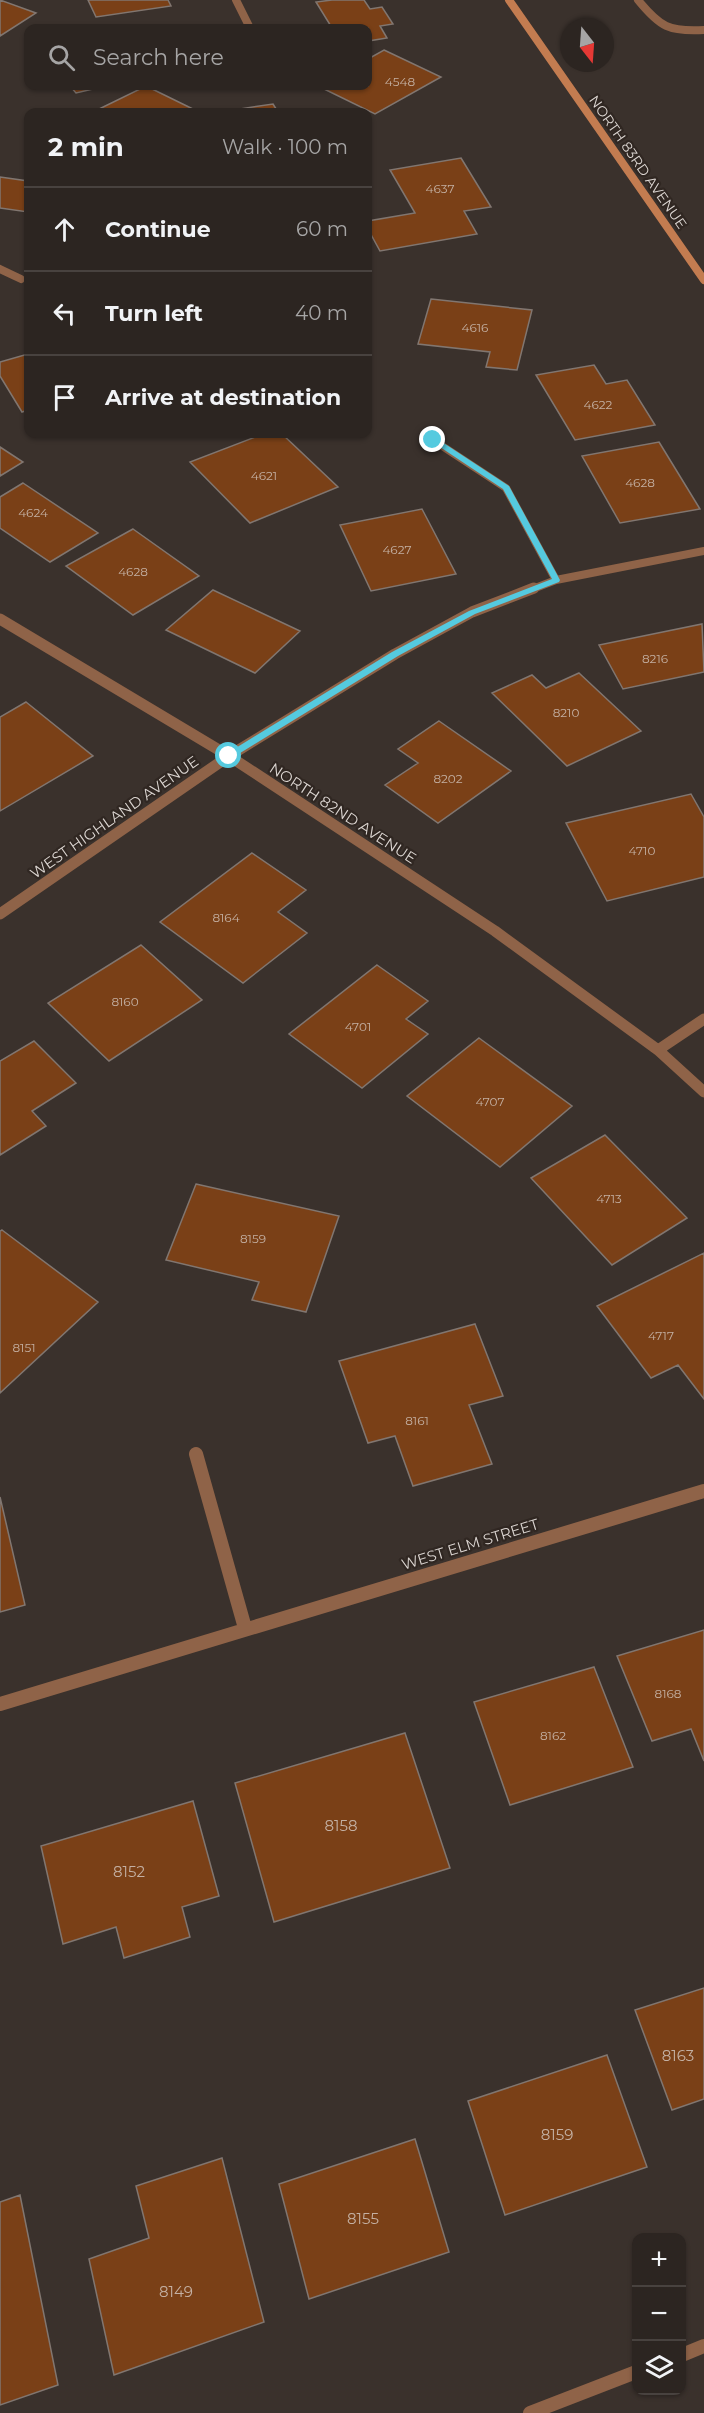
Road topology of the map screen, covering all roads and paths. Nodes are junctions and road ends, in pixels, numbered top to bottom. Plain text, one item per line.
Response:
1 (236, 0) edge
2 (509, 0) edge
3 (638, 0) edge
4 (248, 24) edge
5 (704, 30) edge
6 (0, 269) edge
7 (21, 279) dead end
8 (704, 280) edge
9 (433, 440) dead end
10 (704, 550) edge
11 (556, 580) junction
12 (0, 619) edge
13 (229, 756) junction
14 (0, 914) edge
15 (704, 1019) edge
16 (658, 1050) junction
17 (704, 1092) edge
18 (196, 1454) dead end
19 (704, 1491) edge
20 (245, 1628) junction
21 (0, 1704) edge
22 (704, 2346) edge
23 (686, 2353) edge
24 (632, 2374) edge
25 (530, 2413) edge

1 - 4 street
2 - 8 main road, NORTH 83RD AVENUE
3 - 5 street
6 - 7 street
9 - 11 street
10 - 11 street, WEST HIGHLAND AVENUE
11 - 13 street, WEST HIGHLAND AVENUE
12 - 13 street, NORTH 82ND AVENUE
13 - 14 street, WEST HIGHLAND AVENUE
13 - 16 street, NORTH 82ND AVENUE
15 - 16 street
16 - 17 street, NORTH 82ND AVENUE
18 - 20 street
19 - 20 street, WEST ELM STREET
20 - 21 street, WEST ELM STREET
22 - 23 street
24 - 25 street

